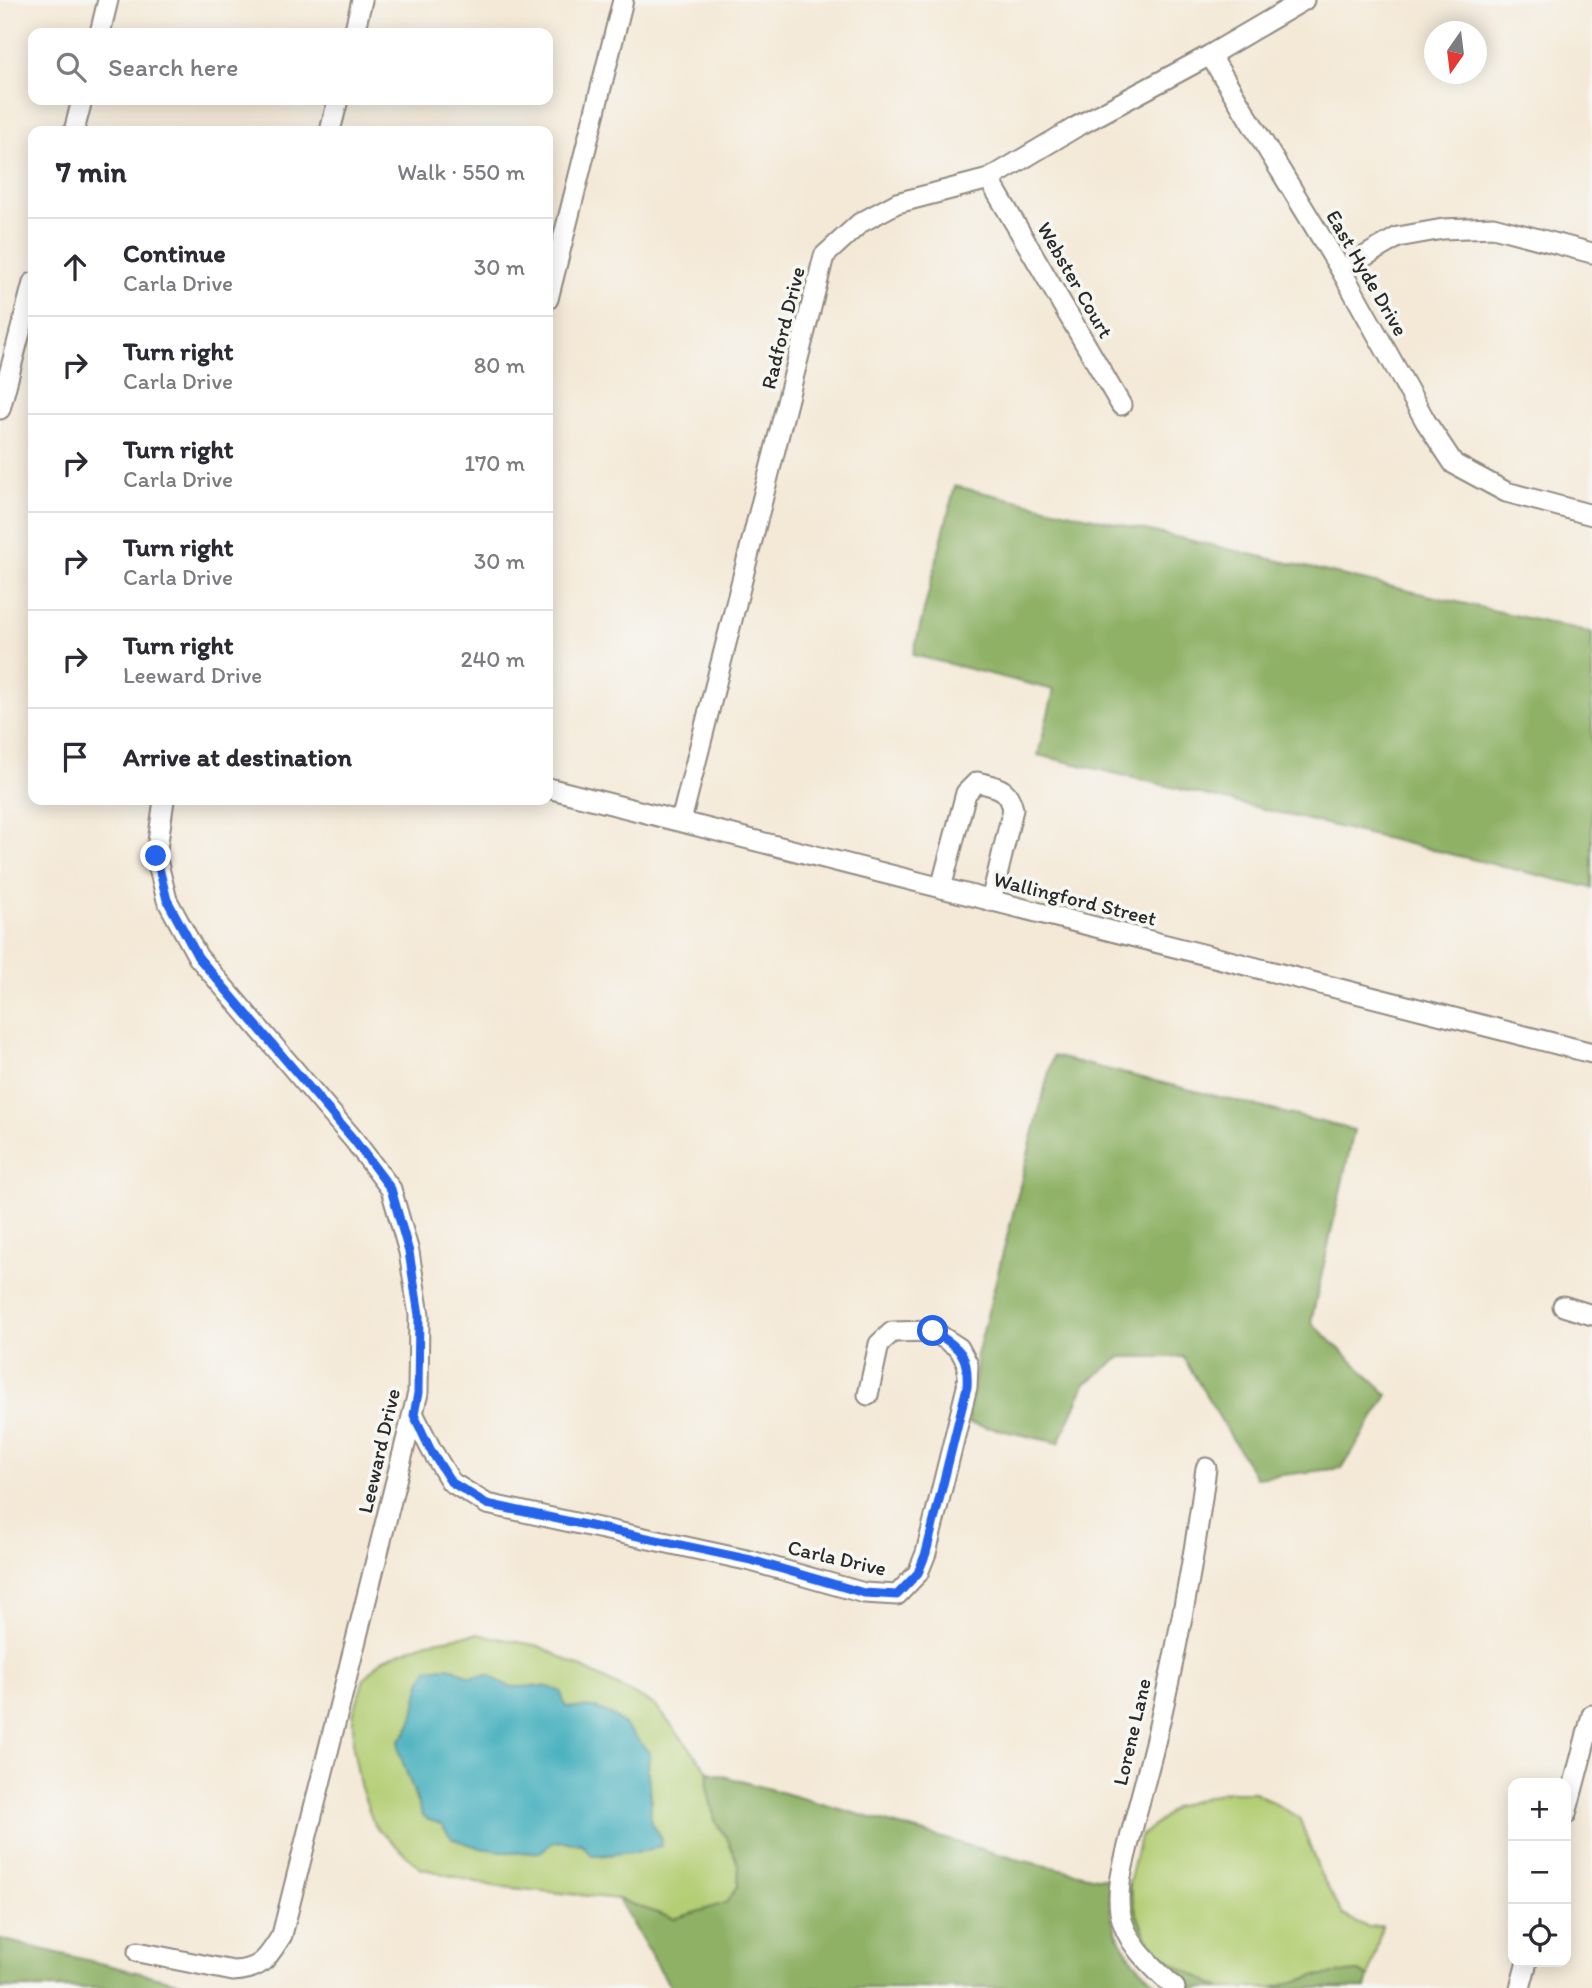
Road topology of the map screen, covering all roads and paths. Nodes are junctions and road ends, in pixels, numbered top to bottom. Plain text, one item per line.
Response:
1 (108, 0) edge
2 (362, 0) edge
3 (623, 0) edge
4 (1304, 0) edge
5 (101, 28) edge
6 (355, 28) edge
7 (1210, 55) junction
8 (81, 105) edge
9 (337, 105) edge
10 (75, 126) edge
11 (331, 126) edge
12 (989, 179) junction
13 (1592, 253) edge
14 (1340, 270) junction
15 (553, 279) edge
16 (28, 301) edge
17 (1, 398) edge
18 (1121, 405) dead end
19 (1592, 515) edge
20 (553, 789) edge
21 (163, 805) edge
22 (681, 821) junction
23 (941, 888) junction
24 (990, 901) junction
25 (1592, 1053) edge
26 (1563, 1306) dead end
27 (1592, 1315) edge
28 (868, 1395) dead end
29 (414, 1415) junction
30 (1206, 1468) dead end
31 (1592, 1715) edge
32 (1571, 1795) edge
33 (138, 1952) dead end
34 (1526, 1967) edge
35 (1175, 1988) edge
36 (1520, 1988) edge

1 - 5 street
2 - 6 street
3 - 15 street
4 - 7 street, Radford Drive
7 - 12 street, Radford Drive
7 - 14 street, East Hyde Drive
8 - 10 street
9 - 11 street
12 - 18 street, Webster Court
12 - 22 street, Radford Drive
13 - 14 street
14 - 19 street, East Hyde Drive
16 - 17 street
20 - 22 street, Wallingford Street
21 - 29 street, Leeward Drive
22 - 23 street, Wallingford Street
23 - 24 street, Wallingford Street
23 - 24 street
24 - 25 street, Wallingford Street
26 - 27 street
28 - 29 street, Carla Drive
29 - 33 street, Leeward Drive
30 - 35 street, Lorene Lane
31 - 32 street
34 - 36 street

